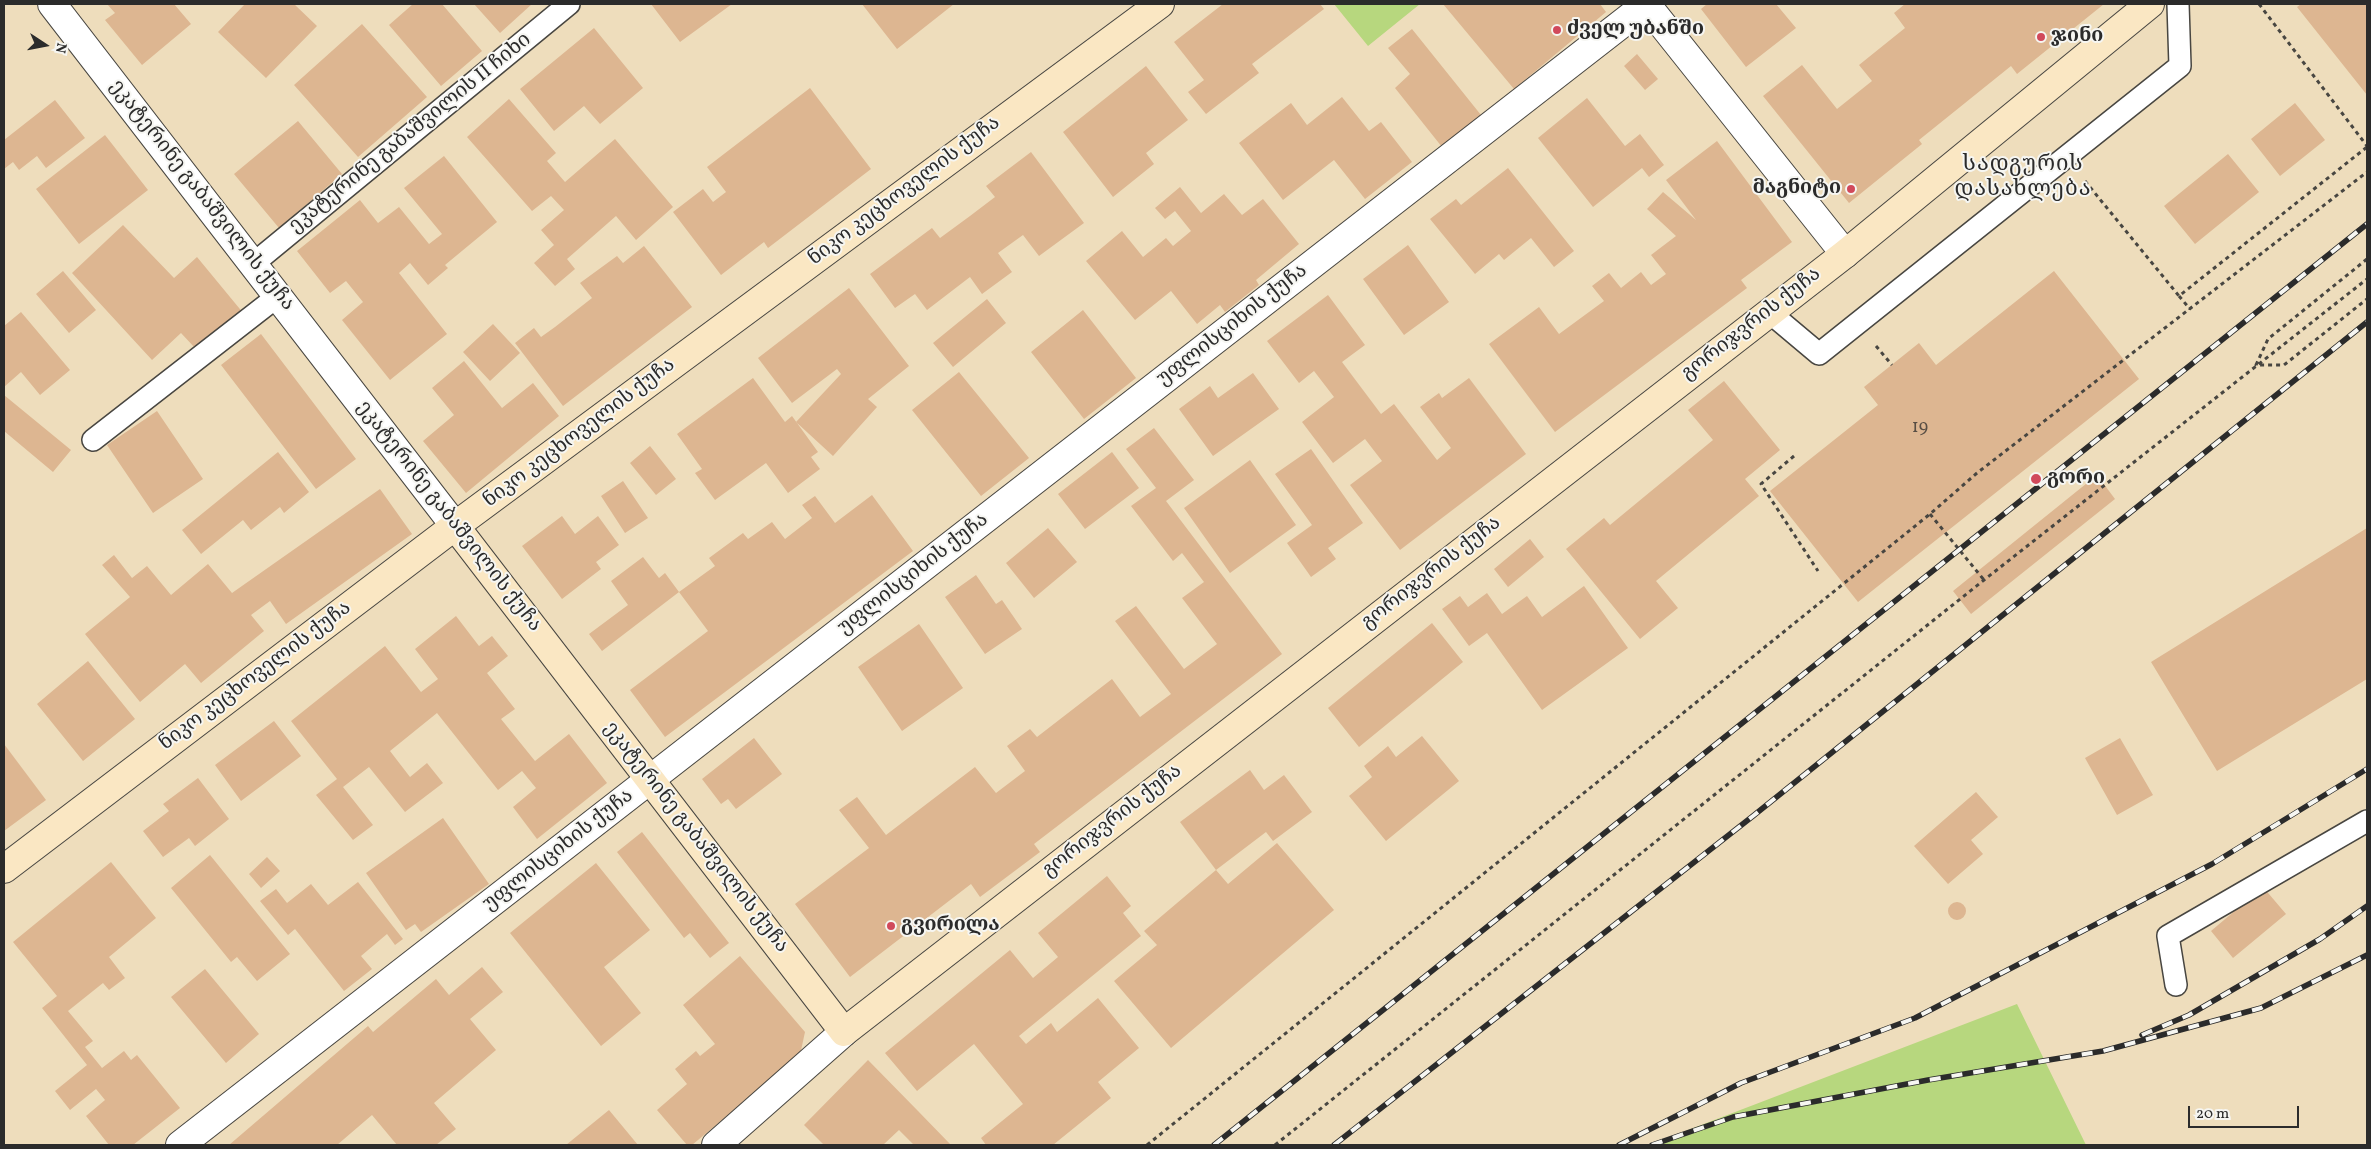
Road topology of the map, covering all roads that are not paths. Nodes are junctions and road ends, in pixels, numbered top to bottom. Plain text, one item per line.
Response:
1 (52, 4) edge
2 (569, 4) edge
3 (1160, 4) edge
4 (1646, 4) edge
5 (2150, 4) edge
6 (2178, 4) edge
7 (1845, 254) junction
8 (253, 264) junction
9 (278, 296) junction
10 (1769, 312) junction
11 (93, 440) dead end
12 (456, 526) junction
13 (650, 780) junction
14 (2367, 822) edge
15 (4, 868) edge
16 (2176, 985) dead end
17 (844, 1032) junction
18 (180, 1145) edge
19 (716, 1145) edge

1 - 8 street, ეკატერინე გაბაშვილის ქუჩა
2 - 8 lane, ეკატერინე გაბაშვილის II ჩიხი
3 - 12 main road, ნიკო კეცხოველის ქუჩა
4 - 7 street
4 - 13 street, უფლისციხის ქუჩა
5 - 7 main road, გორიჯვრის ქუჩა
6 - 10 lane
7 - 10 main road, გორიჯვრის ქუჩა
8 - 9 street, ეკატერინე გაბაშვილის ქუჩა
9 - 11 lane
9 - 12 street, ეკატერინე გაბაშვილის ქუჩა
10 - 17 main road, გორიჯვრის ქუჩა
12 - 13 main road, ეკატერინე გაბაშვილის ქუჩა
12 - 15 main road, ნიკო კეცხოველის ქუჩა
13 - 17 main road, ეკატერინე გაბაშვილის ქუჩა
13 - 18 street, უფლისციხის ქუჩა
14 - 16 lane
17 - 19 street, გორიჯვრის ქუჩა

